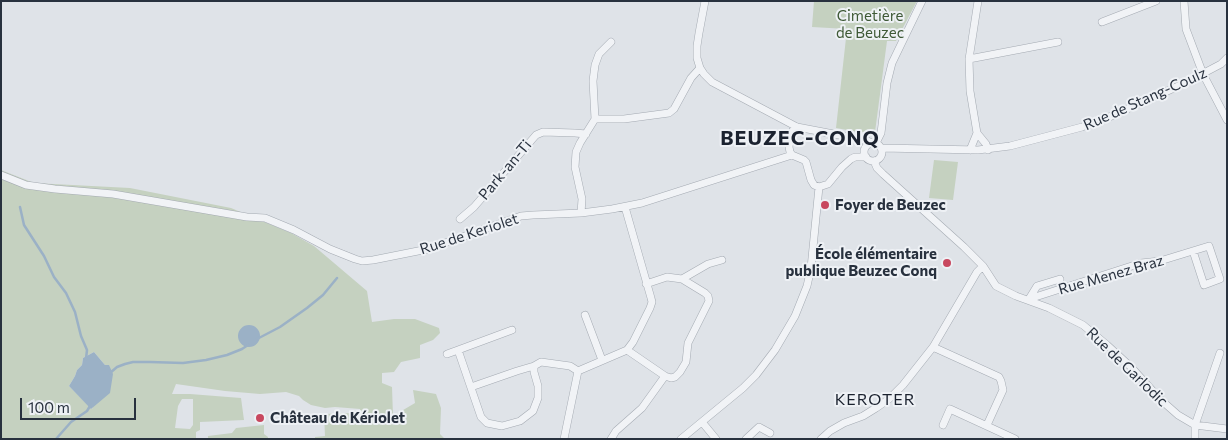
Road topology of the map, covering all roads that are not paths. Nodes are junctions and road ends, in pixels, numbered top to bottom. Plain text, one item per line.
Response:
1 (705, 1) edge
2 (922, 1) edge
3 (978, 1) edge
4 (1156, 1) edge
5 (1184, 1) edge
6 (1102, 22) dead end
7 (611, 42) dead end
8 (1058, 42) dead end
9 (1227, 58) edge
10 (969, 59) junction
11 (700, 68) junction
12 (1203, 74) junction
13 (596, 119) junction
14 (1227, 120) edge
15 (797, 127) junction
16 (977, 133) junction
17 (586, 134) junction
18 (877, 145) junction
19 (970, 150) junction
20 (988, 150) junction
21 (792, 156) junction
22 (866, 157) junction
23 (874, 161) junction
24 (1, 175) edge
25 (819, 187) junction
26 (625, 207) junction
27 (580, 212) junction
28 (460, 218) dead end
29 (1193, 251) junction
30 (722, 260) dead end
31 (983, 266) junction
32 (682, 279) junction
33 (1060, 279) dead end
34 (646, 284) junction
35 (1028, 300) junction
36 (585, 315) dead end
37 (512, 330) dead end
38 (933, 348) junction
39 (458, 350) junction
40 (627, 350) junction
41 (446, 354) dead end
42 (1220, 354) dead end
43 (602, 360) junction
44 (534, 366) junction
45 (578, 370) junction
46 (665, 376) junction
47 (471, 387) junction
48 (702, 422) junction
49 (1195, 424) junction
50 (943, 425) dead end
51 (987, 425) junction
52 (1227, 429) edge
53 (770, 432) dead end
54 (564, 439) edge
55 (611, 439) edge
56 (681, 439) edge
57 (716, 439) edge
58 (746, 439) edge
59 (821, 439) edge
60 (1015, 439) edge
61 (1195, 439) edge

1 - 11 street
2 - 18 street
3 - 10 street
4 - 6 street
5 - 12 street
7 - 13 street
8 - 10 street
9 - 12 street, Rue de Stang-Coulz
10 - 16 street
11 - 13 street
11 - 15 street, Rue de Stang-Coulz
12 - 14 street
12 - 20 street, Rue de Stang-Coulz
13 - 17 street
15 - 18 street, Rue de Stang-Coulz
15 - 21 street
16 - 19 street
16 - 20 street
17 - 27 street
17 - 28 street, Park-an-Ti
18 - 19 street, Rue de Stang-Coulz
18 - 22 street
18 - 23 street
19 - 20 street, Rue de Stang-Coulz
21 - 25 street
21 - 26 street, Rue de Keriolet
22 - 23 street
22 - 25 street
23 - 31 street, Rue de Garlodic
24 - 27 street, Rue de Keriolet
25 - 48 street
26 - 27 street, Rue de Keriolet
26 - 34 street
29 - 29 street, Rue Menez Braz
29 - 35 street, Rue Menez Braz
30 - 32 street
31 - 35 street, Rue de Garlodic
31 - 38 street
32 - 34 street
32 - 46 street
33 - 35 street
34 - 40 street
35 - 49 street, Rue de Garlodic
36 - 43 street
37 - 39 street
38 - 51 street
38 - 59 street
39 - 41 street
39 - 47 street
40 - 43 street
40 - 46 street
42 - 49 street
43 - 45 street
44 - 45 street
44 - 47 street
44 - 47 street
45 - 54 street
46 - 55 street
48 - 56 street
48 - 57 street
49 - 52 street, Rue de Garlodic
49 - 61 street
50 - 51 street
51 - 60 street
53 - 58 street

